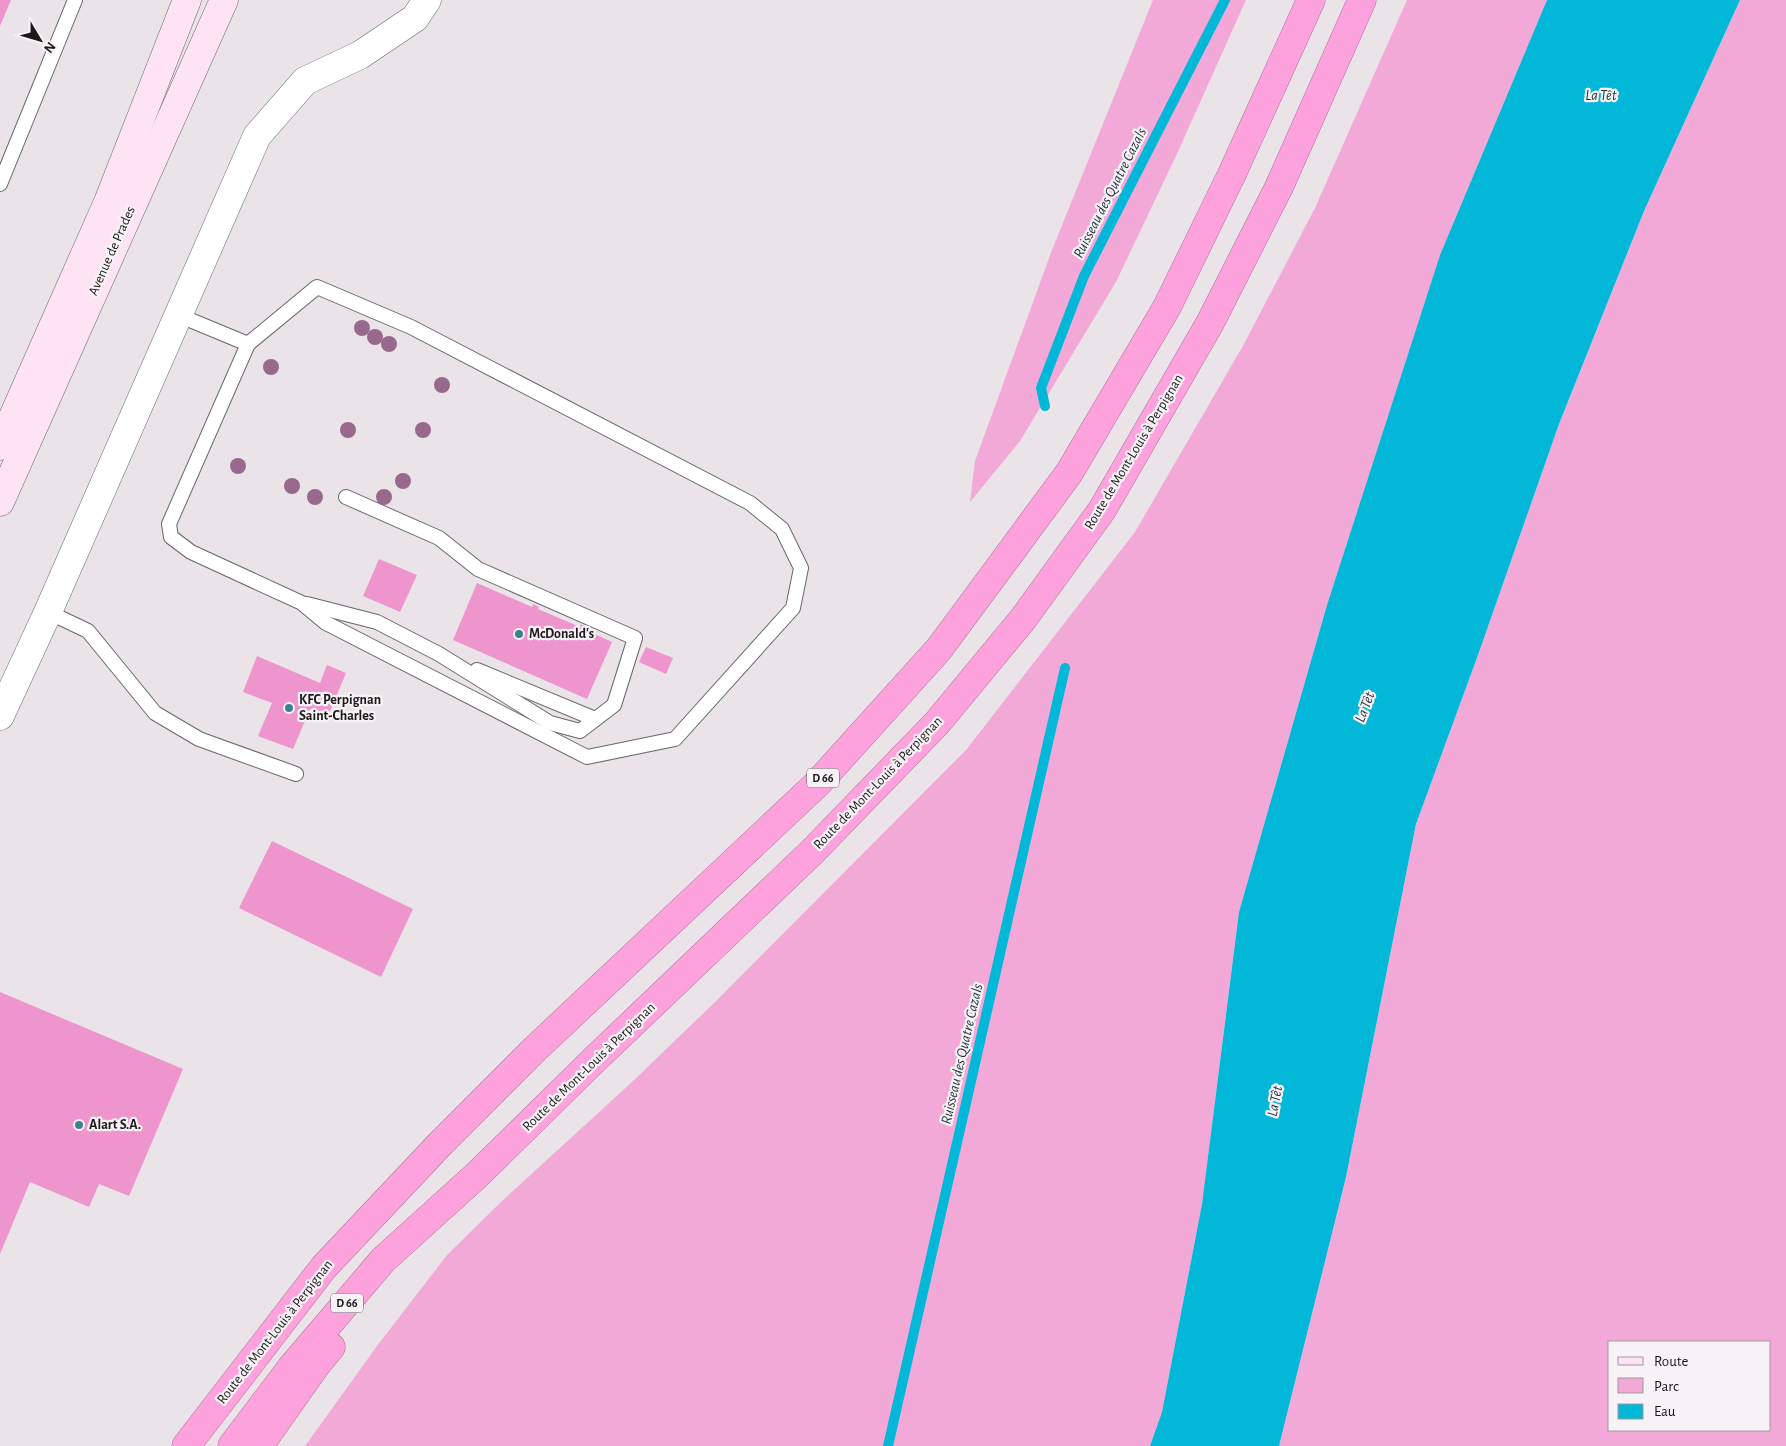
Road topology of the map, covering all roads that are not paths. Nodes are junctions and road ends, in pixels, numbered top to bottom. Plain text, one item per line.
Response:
1 (75, 0) edge
2 (187, 0) edge
3 (224, 0) edge
4 (426, 0) edge
5 (1311, 0) edge
6 (1362, 0) edge
7 (0, 184) edge
8 (178, 315) junction
9 (248, 344) junction
10 (0, 446) edge
11 (346, 497) dead end
12 (0, 502) edge
13 (302, 603) junction
14 (48, 612) junction
15 (439, 654) junction
16 (0, 716) edge
17 (595, 719) junction
18 (296, 774) dead end
19 (478, 1174) junction
20 (186, 1446) edge
21 (232, 1446) edge
22 (260, 1446) edge

1 - 7 lane
2 - 10 main road, Avenue de Prades
3 - 12 main road, Avenue de Prades
4 - 8 street
5 - 20 highway, Route de Mont-Louis à Perpignan / D 66
6 - 19 highway, Route de Mont-Louis à Perpignan / D 66
8 - 9 lane
8 - 14 street
9 - 13 lane
9 - 13 lane
11 - 17 lane
13 - 15 lane
14 - 16 street
14 - 18 lane
15 - 17 lane
15 - 17 lane
19 - 21 highway, Route de Mont-Louis à Perpignan / D 66
19 - 22 highway

